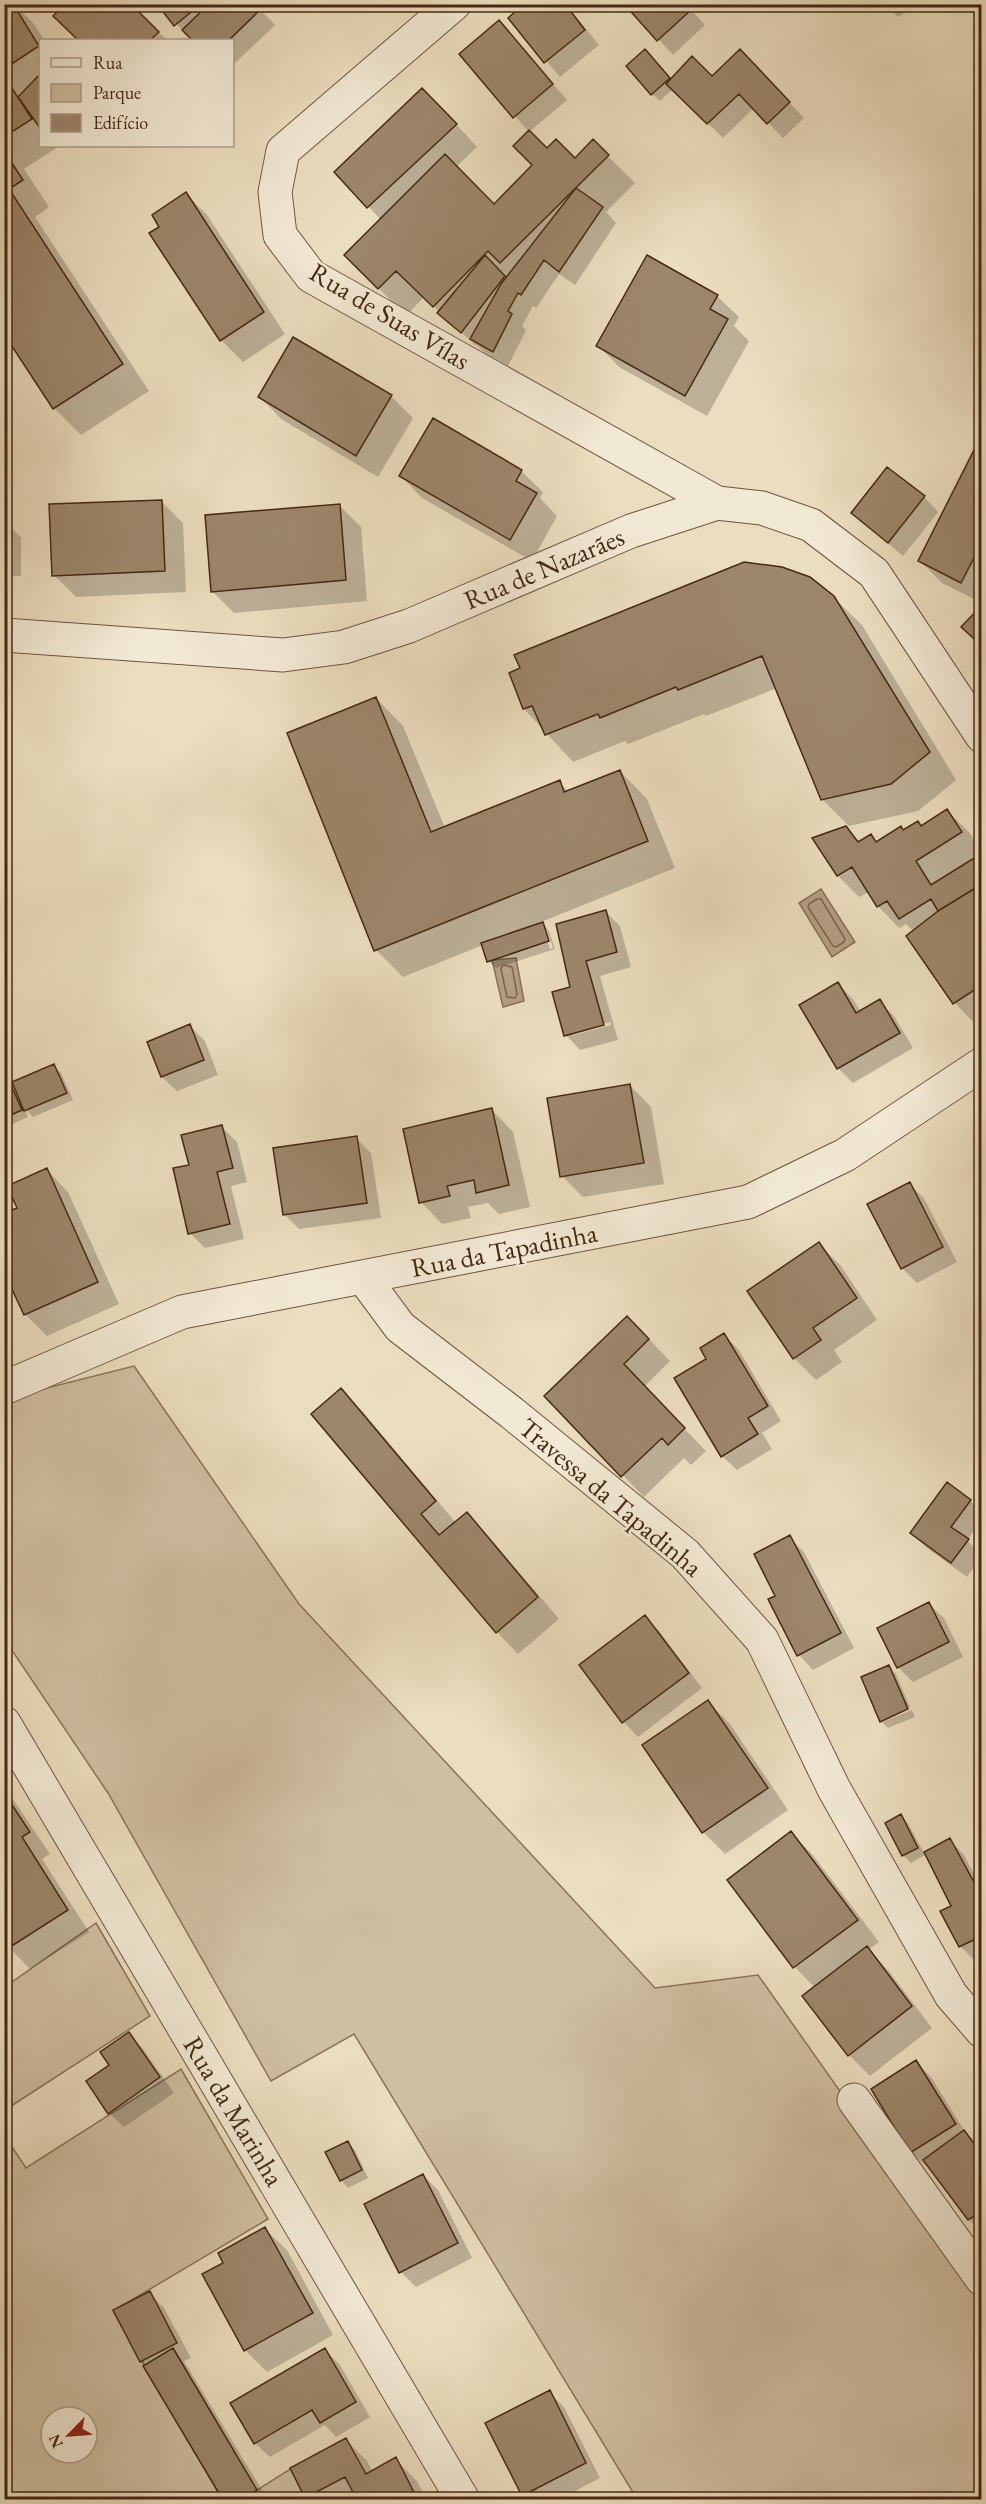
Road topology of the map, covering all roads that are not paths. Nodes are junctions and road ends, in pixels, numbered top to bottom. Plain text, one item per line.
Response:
1 (454, 4) edge
2 (717, 503) junction
3 (4, 635) edge
4 (981, 736) edge
5 (981, 1064) edge
6 (363, 1277) junction
7 (4, 1388) edge
8 (4, 1724) edge
9 (981, 2031) edge
10 (854, 2100) dead end
11 (981, 2279) edge
12 (463, 2499) edge

1 - 2 street, Rua de Suas Vílas
2 - 3 street, Rua de Nazarães
2 - 4 street, Rua de Nazarães
5 - 6 street, Rua da Tapadinha
6 - 7 street, Rua da Tapadinha
6 - 9 street, Travessa da Tapadinha
8 - 12 street, Rua da Marinha
10 - 11 street

